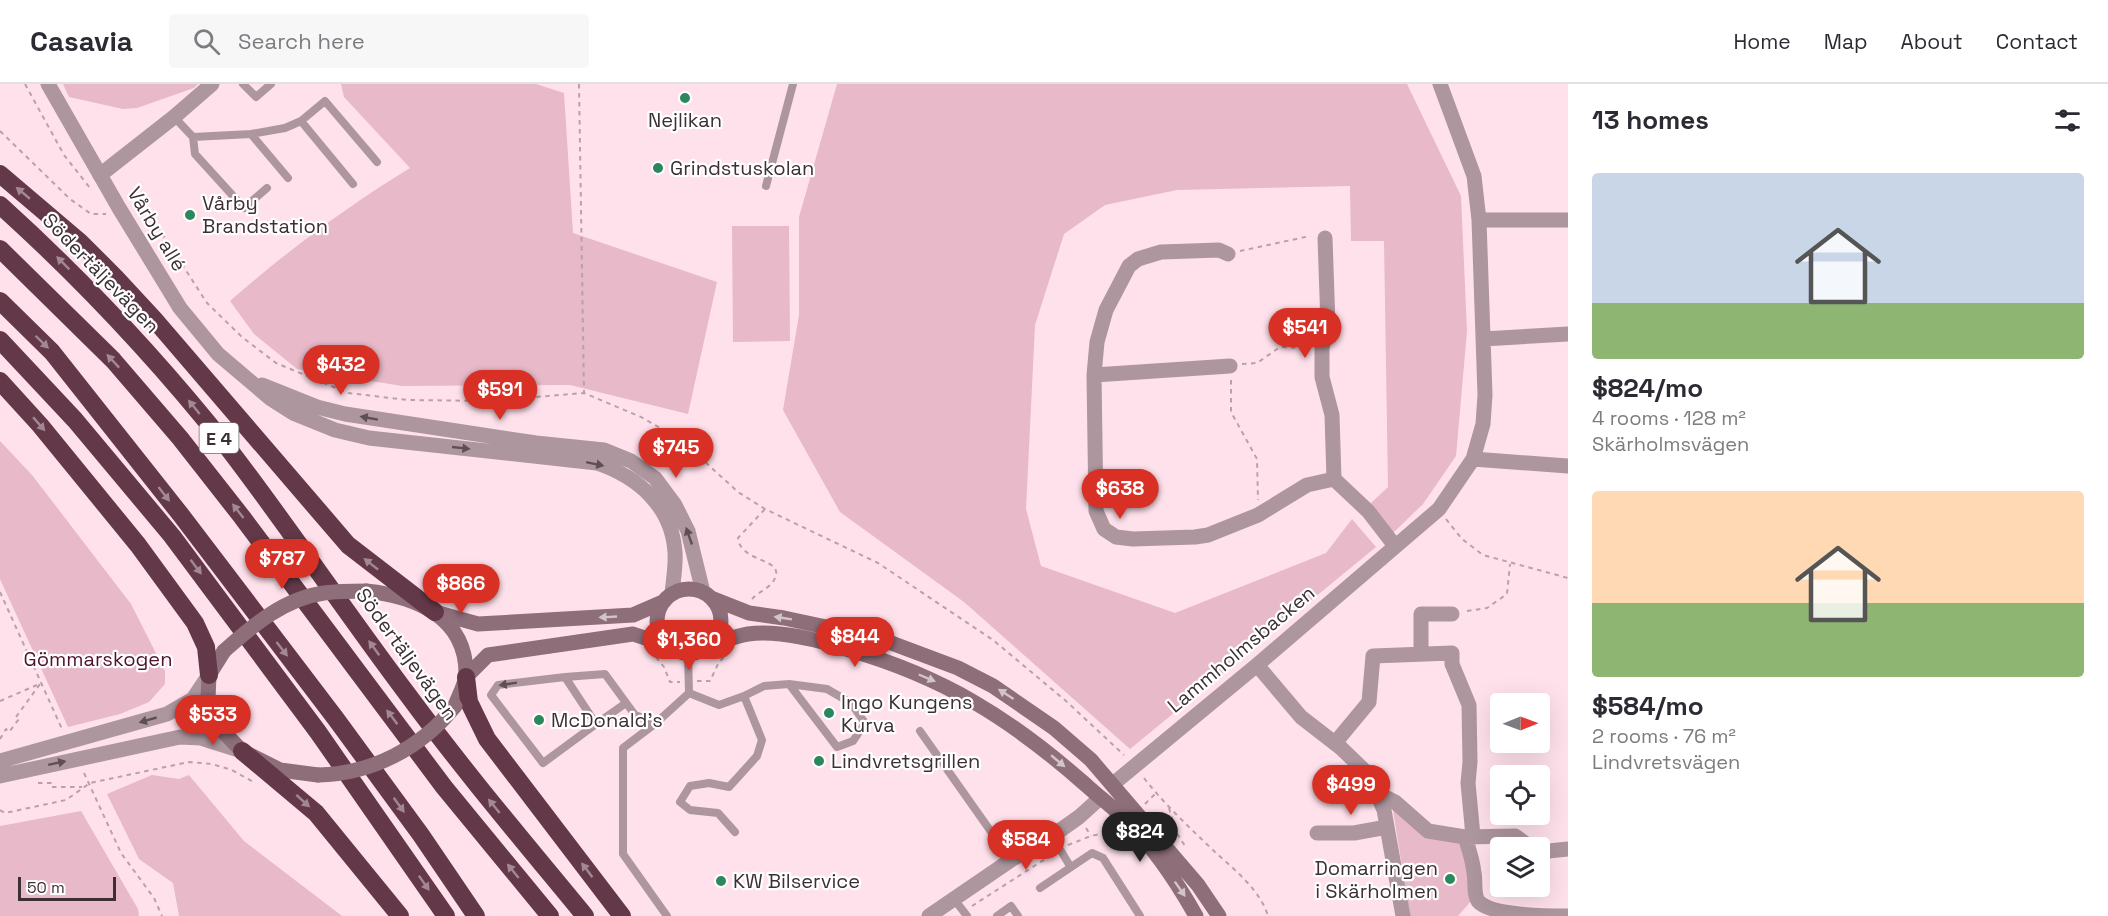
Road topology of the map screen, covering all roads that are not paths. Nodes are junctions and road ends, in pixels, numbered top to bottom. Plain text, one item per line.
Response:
1 (48, 84) edge
2 (212, 84) edge
3 (243, 84) edge
4 (271, 84) edge
5 (793, 84) edge
6 (1440, 84) edge
7 (174, 117) junction
8 (301, 121) junction
9 (251, 134) junction
10 (193, 137) junction
11 (377, 162) dead end
12 (0, 174) edge
13 (100, 175) junction
14 (288, 178) dead end
15 (353, 184) dead end
16 (766, 186) dead end
17 (267, 188) dead end
18 (0, 205) edge
19 (1479, 220) junction
20 (1568, 220) edge
21 (1325, 238) road end
22 (0, 249) edge
23 (1228, 254) road end
24 (0, 301) edge
25 (1568, 334) edge
26 (1484, 339) junction
27 (0, 340) edge
28 (1230, 366) road end
29 (1094, 375) junction
30 (251, 380) junction
31 (0, 381) edge
32 (1473, 459) junction
33 (1568, 466) edge
34 (1334, 479) junction
35 (1395, 546) junction
36 (707, 595) junction
37 (668, 598) junction
38 (435, 612) junction
39 (1452, 614) road end
40 (669, 646) junction
41 (709, 646) junction
42 (688, 654) junction
43 (1421, 654) junction
44 (1257, 665) junction
45 (209, 675) junction
46 (466, 677) junction
47 (565, 677) junction
48 (789, 684) junction
49 (689, 693) junction
50 (744, 696) junction
51 (626, 703) junction
52 (656, 723) junction
53 (596, 724) junction
54 (920, 730) dead end
55 (1335, 743) junction
56 (242, 751) junction
57 (0, 760) edge
58 (0, 776) edge
59 (1113, 784) junction
60 (1375, 792) junction
61 (1100, 798) junction
62 (1387, 827) junction
63 (735, 832) dead end
64 (1317, 833) dead end
65 (1052, 836) junction
66 (1469, 837) junction
67 (1516, 837) edge
68 (1568, 849) edge
69 (1550, 851) edge
70 (1011, 860) junction
71 (1070, 866) junction
72 (1040, 888) dead end
73 (961, 909) edge
74 (400, 916) edge
75 (446, 916) edge
76 (476, 916) edge
77 (550, 916) edge
78 (585, 916) edge
79 (622, 916) edge
80 (667, 916) edge
81 (930, 916) edge
82 (997, 916) edge
83 (1018, 916) edge
84 (1140, 916) edge
85 (1197, 916) edge
86 (1219, 916) edge
87 (1402, 916) edge
88 (1568, 916) edge

1 - 13 street, Vårby allé
2 - 7 street
3 - 4 lane
5 - 16 lane
6 - 19 street, Lammholmsbacken
7 - 10 lane
7 - 13 street
8 - 9 lane
8 - 11 lane
8 - 15 lane
9 - 10 lane
9 - 14 lane
10 - 17 lane
38 -> 12 highway
13 - 30 street, Vårby allé
78 -> 18 highway, Södertäljevägen / E 4
19 - 20 street
19 - 26 street, Lammholmsbacken
21 - 34 street
77 -> 22 highway
23 - 29 street
24 -> 76 highway
25 - 26 street
26 - 32 street, Lammholmsbacken
27 -> 75 highway
28 - 29 street
29 - 34 street
36 -> 30 street, Vårby allé
30 -> 37 street, Vårby allé
31 -> 45 highway
32 - 33 street
32 - 35 street, Lammholmsbacken
34 - 35 street
35 - 44 street, Lammholmsbacken
36 - 37 main road
36 - 41 main road
59 -> 36 main road
37 -> 38 main road
37 - 40 main road
38 - 45 main road, bridge
38 - 46 main road
39 - 43 street
40 - 42 main road
40 - 46 main road
41 - 42 main road
41 -> 61 main road
42 - 49 lane
43 - 55 street
43 - 66 street
44 - 55 street
44 - 59 street, Lammholmsbacken
45 - 56 main road
45 -> 57 street
46 - 56 main road, bridge
79 -> 46 highway
47 - 51 lane
47 - 53 lane
47 -> 53 lane
48 - 48 lane
48 - 50 lane
49 - 50 lane
49 - 52 lane
50 - 63 lane
51 - 52 lane
51 - 53 lane
52 - 80 lane
54 - 70 lane
55 - 60 street
58 -> 56 street
56 -> 74 highway
59 - 61 main road
59 - 86 main road
60 - 62 street
60 - 66 street
61 - 65 street
61 -> 85 main road
62 - 64 street
62 - 87 street
65 - 70 street
65 - 71 lane
66 - 67 street
66 - 88 street
68 - 69 street
70 - 73 street
71 - 72 lane
71 - 84 lane
73 - 81 street
82 - 83 lane

